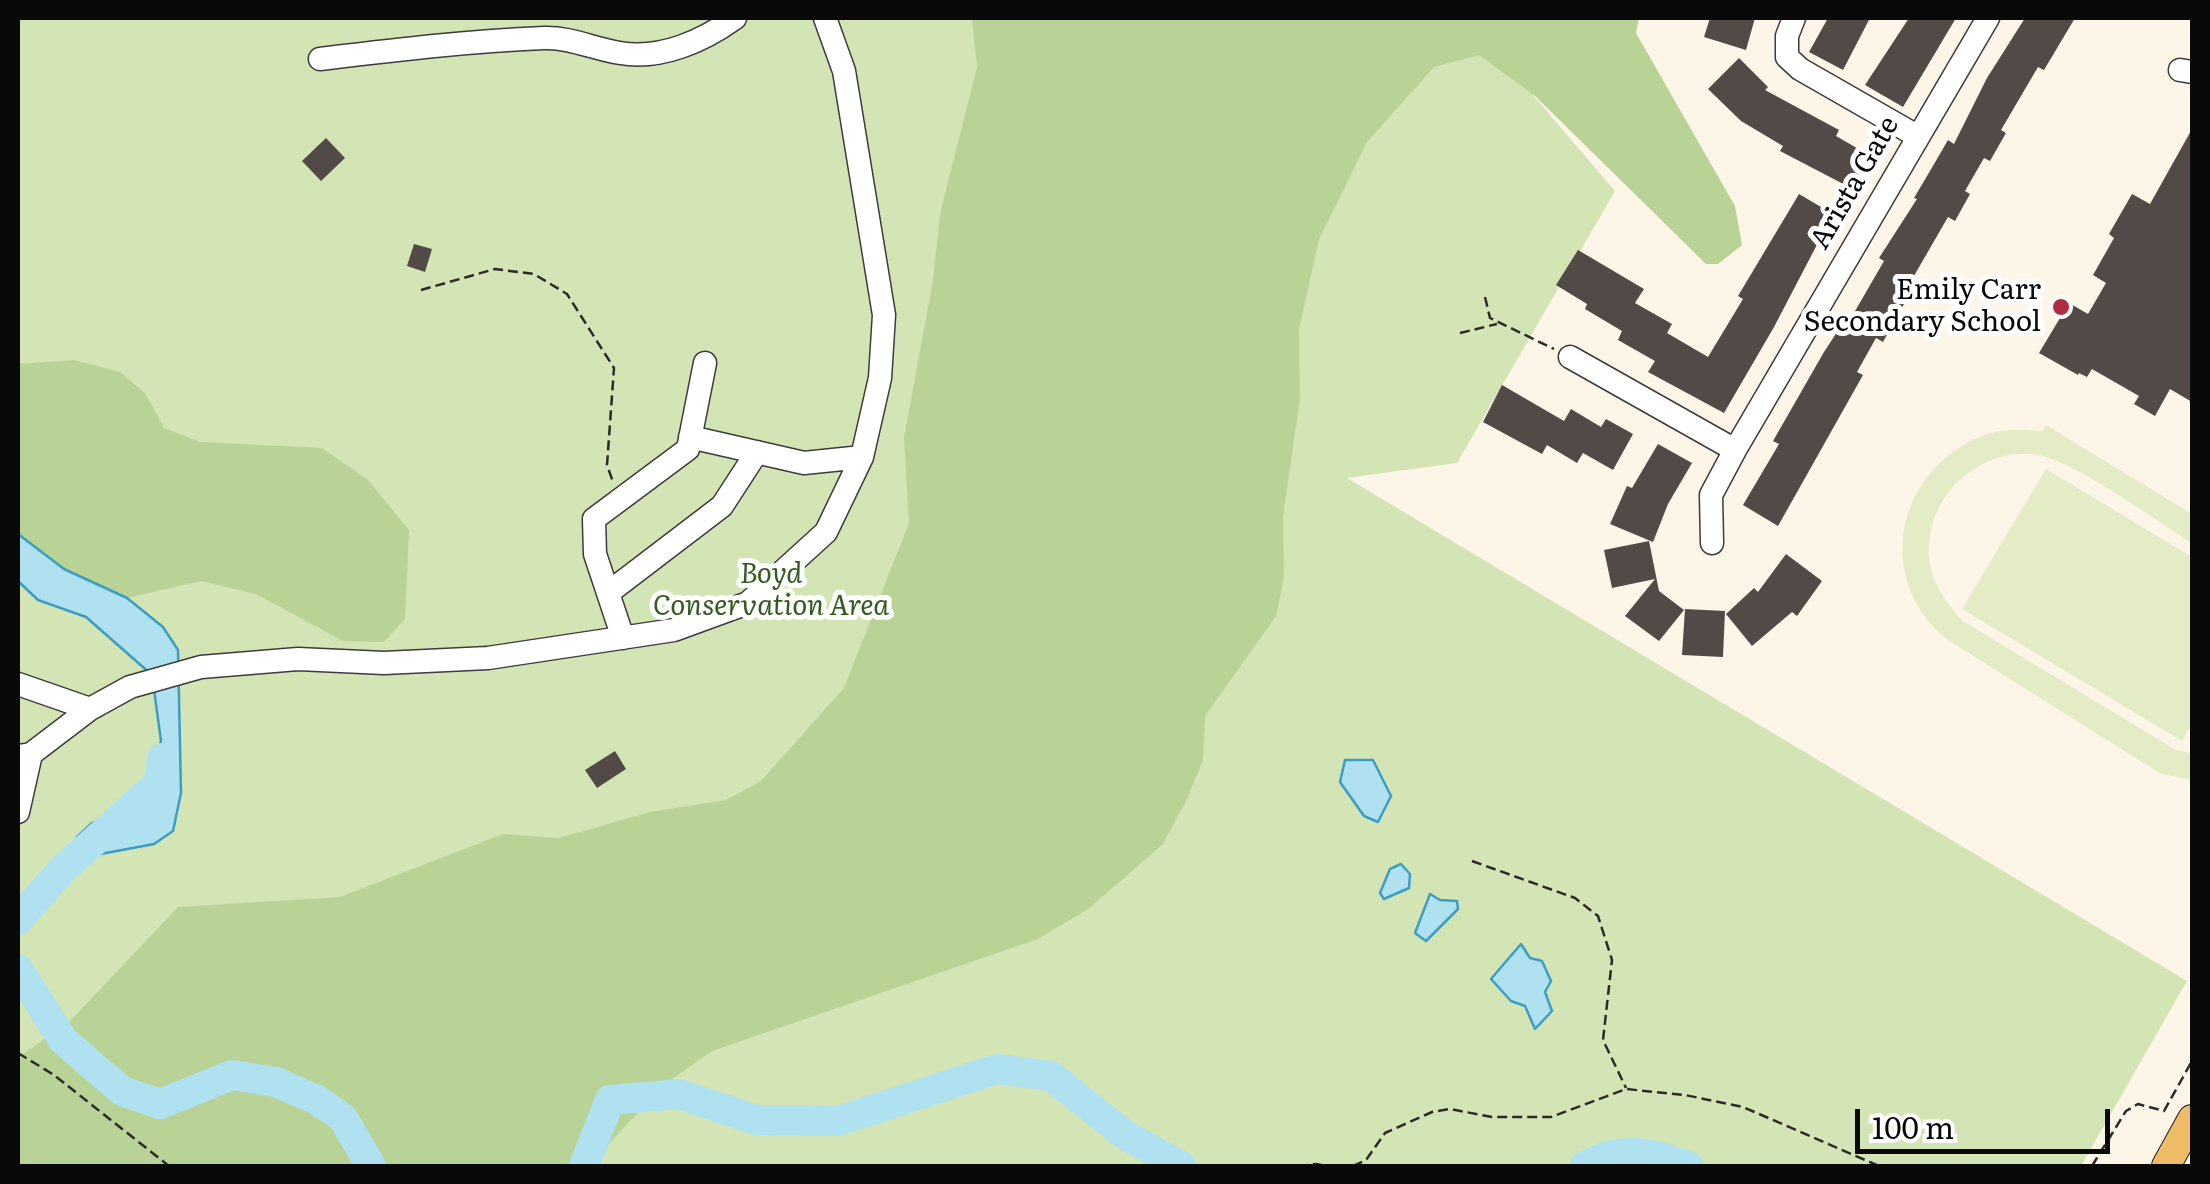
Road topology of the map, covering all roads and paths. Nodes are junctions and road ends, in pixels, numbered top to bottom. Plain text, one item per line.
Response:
1 (735, 18) edge
2 (825, 18) edge
3 (1794, 18) edge
4 (1988, 18) edge
5 (320, 60) dead end
6 (1917, 136) junction
7 (421, 290) dead end
8 (1485, 297) dead end
9 (1499, 324) junction
10 (1460, 333) dead end
11 (1570, 356) joint
12 (705, 363) dead end
13 (690, 437) junction
14 (1735, 450) junction
15 (757, 452) junction
16 (862, 457) junction
17 (619, 500) junction
18 (1712, 542) dead end
19 (608, 593) junction
20 (623, 638) junction
21 (18, 684) edge
22 (90, 709) junction
23 (24, 755) edge
24 (18, 812) edge
25 (1472, 861) dead end
26 (18, 1053) edge
27 (2192, 1061) edge
28 (1626, 1089) junction
29 (2192, 1119) edge
30 (169, 1166) edge
31 (1298, 1166) edge
32 (1328, 1166) edge
33 (1352, 1166) edge
34 (1879, 1166) edge
35 (2092, 1166) edge
36 (2166, 1166) edge

1 - 5 street
2 - 16 street
3 - 6 street
4 - 6 street, Arista Gate
6 - 14 street, Arista Gate
7 - 17 path
8 - 9 path
9 - 10 path
9 - 11 path
11 - 14 street
12 - 13 street
13 - 15 street
13 - 17 street
14 - 18 street, Arista Gate
15 - 16 street
15 - 19 street
16 - 20 street
17 - 19 street
19 - 20 street
20 - 22 street
21 - 22 street
22 - 23 street
23 - 24 street
25 - 28 path
26 - 30 path
27 - 35 path
28 - 33 path
28 - 34 path
29 - 36 main road
31 - 32 path

